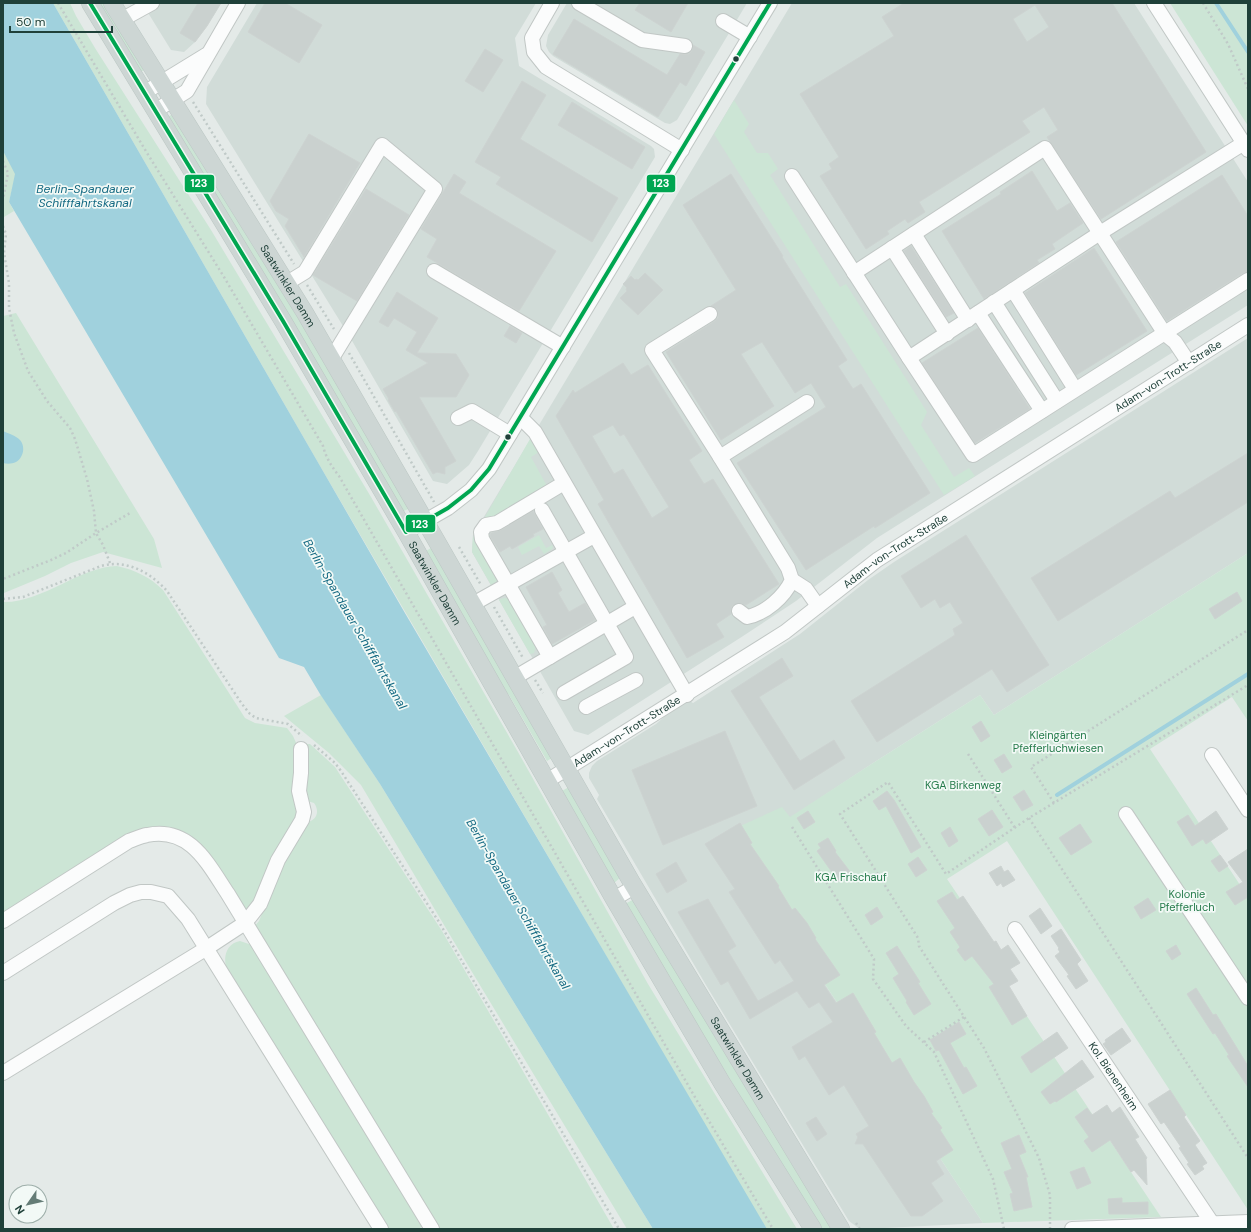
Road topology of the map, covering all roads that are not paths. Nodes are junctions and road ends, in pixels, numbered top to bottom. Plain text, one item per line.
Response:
1 (90, 3) edge
2 (112, 3) edge
3 (152, 3) edge
4 (238, 3) edge
5 (552, 3) edge
6 (580, 3) edge
7 (770, 3) edge
8 (1154, 3) edge
9 (123, 19) junction
10 (723, 21) dead end
11 (750, 37) junction
12 (685, 46) dead end
13 (208, 54) junction
14 (162, 83) junction
15 (144, 93) junction
16 (173, 100) junction
17 (155, 111) junction
18 (1246, 147) edge
19 (682, 150) junction
20 (792, 176) dead end
21 (1100, 233) junction
22 (914, 234) junction
23 (892, 248) junction
24 (434, 270) dead end
25 (854, 273) junction
26 (1248, 280) edge
27 (287, 283) junction
28 (1013, 290) junction
29 (994, 302) junction
30 (710, 314) dead end
31 (973, 316) junction
32 (1248, 325) edge
33 (947, 334) junction
34 (1165, 334) junction
35 (563, 347) junction
36 (332, 358) junction
37 (909, 358) junction
38 (1189, 363) junction
39 (1075, 389) junction
40 (1057, 401) junction
41 (807, 402) dead end
42 (1042, 411) junction
43 (458, 418) dead end
44 (520, 418) junction
45 (510, 434) junction
46 (720, 457) junction
47 (564, 483) junction
48 (542, 510) dead end
49 (425, 521) junction
50 (406, 532) junction
51 (594, 536) junction
52 (566, 552) junction
53 (792, 580) junction
54 (508, 585) junction
55 (473, 604) junction
56 (818, 606) junction
57 (635, 607) junction
58 (739, 611) dead end
59 (608, 623) junction
60 (550, 657) junction
61 (514, 678) junction
62 (636, 680) dead end
63 (564, 693) dead end
64 (687, 695) junction
65 (586, 707) dead end
66 (305, 743) road end
67 (1212, 756) dead end
68 (567, 769) junction
69 (547, 781) junction
70 (1248, 810) edge
71 (1126, 814) dead end
72 (634, 887) junction
73 (614, 899) junction
74 (3, 921) edge
75 (245, 923) junction
76 (1015, 929) dead end
77 (207, 948) junction
78 (3, 973) edge
79 (1248, 998) edge
80 (3, 1073) edge
81 (1248, 1222) edge
82 (1212, 1223) junction
83 (381, 1229) edge
84 (432, 1229) edge
85 (813, 1229) edge
86 (841, 1229) edge
87 (1072, 1229) edge

1 - 15 main road, Saatwinkler Damm
2 - 9 main road, Saatwinkler Damm
3 - 9 street
4 - 13 street
5 - 19 street
6 - 12 street
7 - 11 street
8 - 18 street
9 - 14 main road, Saatwinkler Damm
10 - 11 street
11 - 19 street
13 - 14 street
13 - 16 street
14 - 15 street
14 - 16 main road, Saatwinkler Damm
15 - 17 main road, Saatwinkler Damm
16 - 17 street
16 - 27 main road, Saatwinkler Damm
17 - 50 main road, Saatwinkler Damm
18 - 21 street
19 - 35 street
20 - 25 street
21 - 22 street
21 - 28 street
21 - 34 street
22 - 23 street
22 - 31 street
23 - 25 street
23 - 33 street
24 - 35 street
25 - 37 street
26 - 34 street
27 - 36 main road, Saatwinkler Damm
27 - 36 street
28 - 29 street
28 - 39 street
29 - 31 street
29 - 40 street
30 - 46 street
31 - 33 street
31 - 42 street
32 - 38 street, Adam-von-Trott-Straße
33 - 37 street
34 - 38 street
34 - 39 street
35 - 44 street
36 - 49 main road, Saatwinkler Damm
37 - 42 street
38 - 56 street, Adam-von-Trott-Straße
39 - 40 street
40 - 42 street
41 - 46 street
43 - 45 street
44 - 45 street
44 - 47 street
45 - 49 street
46 - 53 street
47 - 51 street
47 - 54 street
48 - 52 street
49 - 50 street
49 - 55 main road, Saatwinkler Damm
50 - 69 main road, Saatwinkler Damm
51 - 52 street
51 - 57 street
52 - 54 street
52 - 59 street
53 - 56 street
53 - 58 street
54 - 55 street
54 - 60 street
55 - 61 main road, Saatwinkler Damm
56 - 64 street, Adam-von-Trott-Straße
57 - 59 street
57 - 64 street
59 - 60 street
59 - 63 street
60 - 61 street
61 - 68 main road, Saatwinkler Damm
62 - 65 street
64 - 68 street, Adam-von-Trott-Straße
66 - 75 street
67 - 70 street
68 - 69 street, Adam-von-Trott-Straße
68 - 72 main road, Saatwinkler Damm
69 - 73 main road, Saatwinkler Damm
71 - 79 street
72 - 73 street
72 - 86 main road, Saatwinkler Damm
73 - 85 main road, Saatwinkler Damm
74 - 75 street
75 - 77 street
75 - 84 street
76 - 82 street, Kol. Bienenheim
77 - 78 street
77 - 80 street
77 - 83 street
81 - 82 street
82 - 87 street

